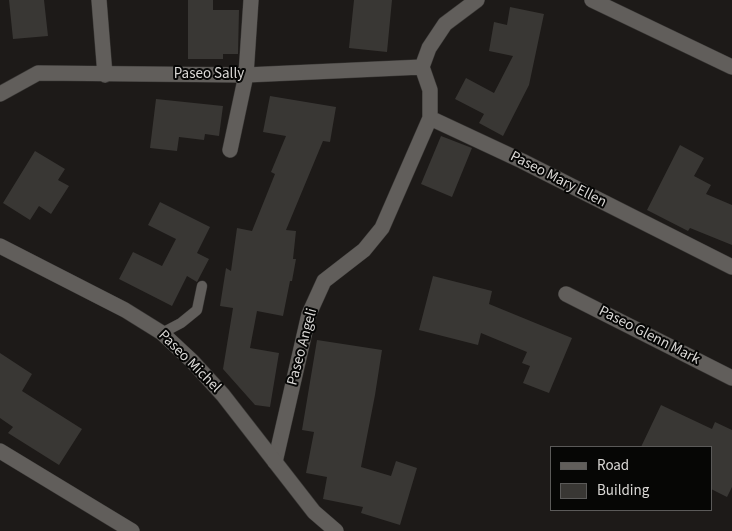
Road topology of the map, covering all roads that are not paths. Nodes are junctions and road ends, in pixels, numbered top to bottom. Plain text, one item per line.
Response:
1 (99, 0) edge
2 (252, 0) edge
3 (477, 0) edge
4 (592, 0) edge
5 (422, 67) junction
6 (732, 67) edge
7 (105, 75) junction
8 (246, 76) junction
9 (0, 92) edge
10 (430, 118) junction
11 (230, 150) dead end
12 (0, 246) edge
13 (732, 267) edge
14 (202, 286) dead end
15 (566, 294) dead end
16 (162, 333) junction
17 (732, 378) edge
18 (0, 451) edge
19 (275, 462) junction
20 (132, 531) edge
21 (336, 531) edge

1 - 7 street
2 - 8 street
3 - 5 street
4 - 6 street
5 - 8 street, Paseo Sally
5 - 10 street
7 - 8 street, Paseo Sally
7 - 9 street, Paseo Sally
8 - 11 street
10 - 13 street, Paseo Mary Ellen
10 - 19 street, Paseo Angeli
12 - 16 street, Paseo Michel
14 - 16 lane
15 - 17 street, Paseo Glenn Mark
16 - 19 street, Paseo Michel
18 - 20 street
19 - 21 street, Paseo Michel

